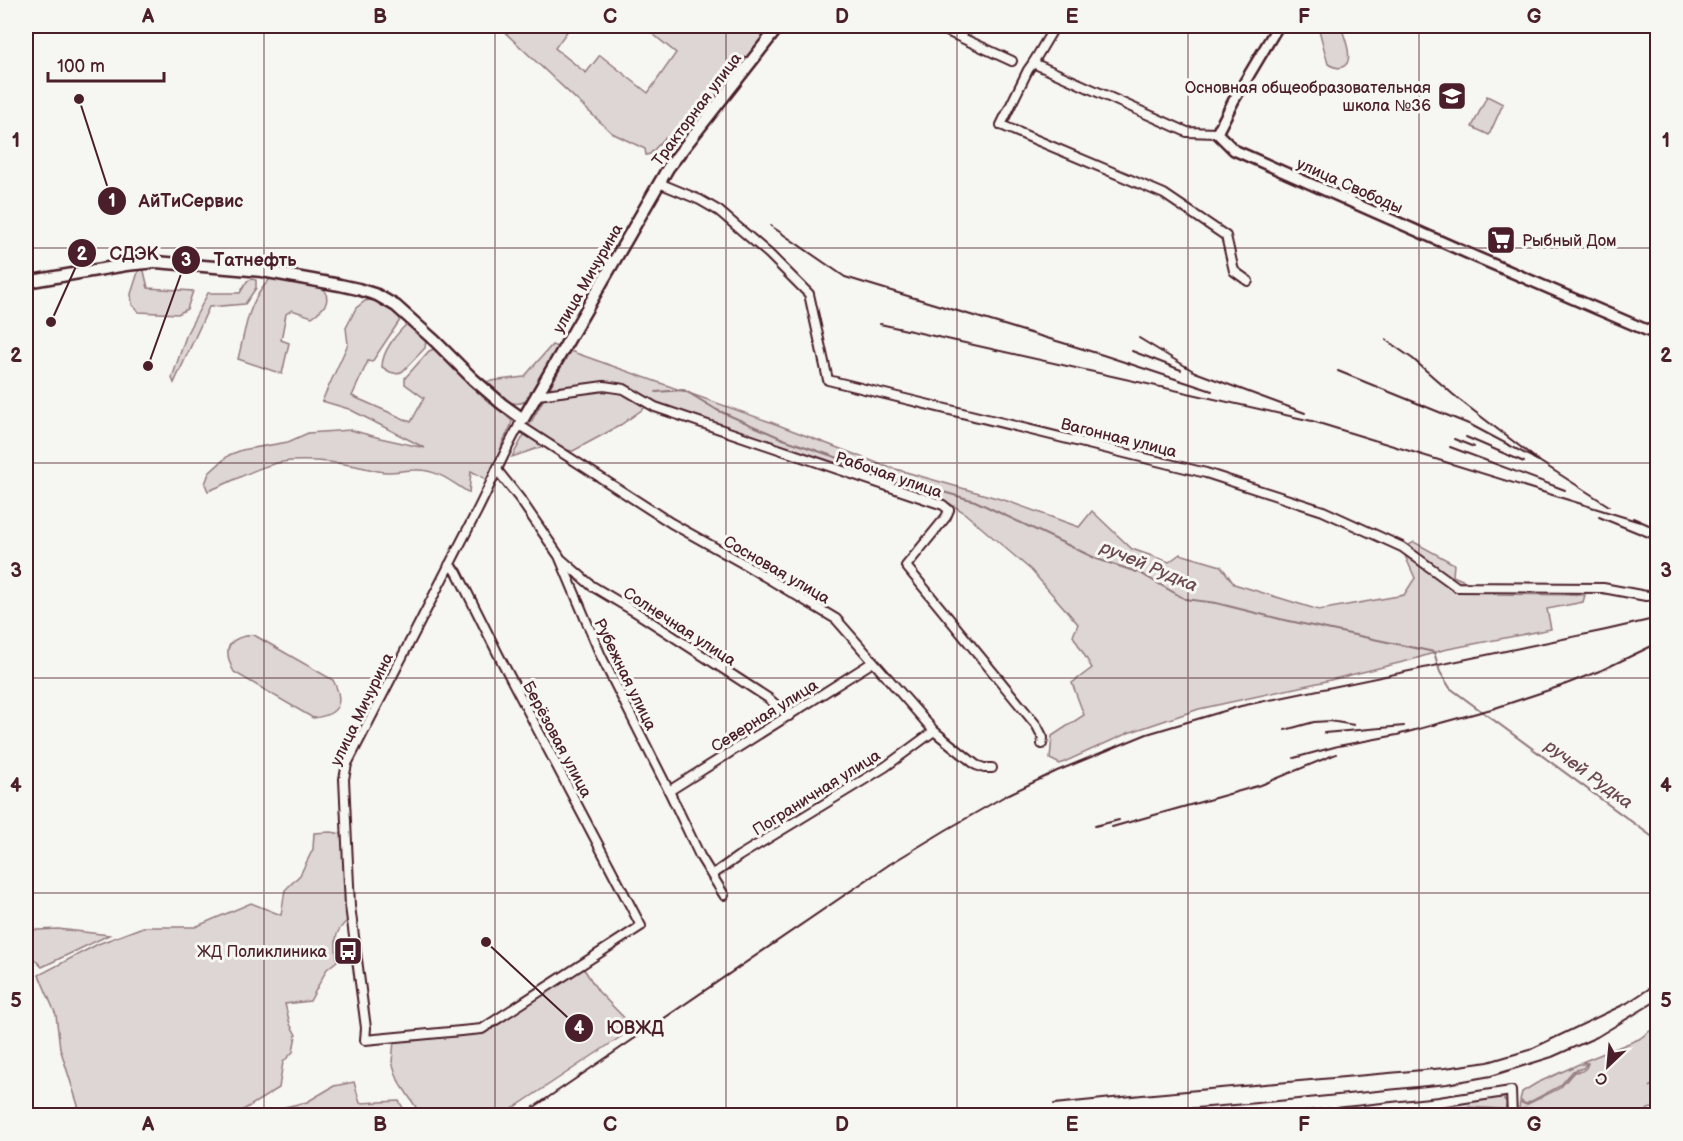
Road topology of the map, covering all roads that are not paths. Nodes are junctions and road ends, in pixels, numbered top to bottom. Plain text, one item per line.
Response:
1 (779, 26) edge
2 (936, 26) edge
3 (1055, 26) edge
4 (1278, 26) edge
5 (1012, 61) dead end
6 (1033, 63) junction
7 (1217, 133) junction
8 (659, 183) junction
9 (1248, 281) dead end
10 (26, 282) edge
11 (1658, 335) edge
12 (538, 394) junction
13 (521, 422) junction
14 (497, 471) junction
15 (558, 556) junction
16 (449, 565) junction
17 (1658, 595) edge
18 (873, 662) junction
19 (789, 716) junction
20 (934, 731) junction
21 (1042, 744) dead end
22 (992, 768) dead end
23 (669, 791) junction
24 (712, 875) junction
25 (724, 895) dead end
26 (641, 926) joint
27 (1308, 1116) edge
28 (1512, 1116) edge

1 - 8 main road, Тракторная улица
2 - 5 street
3 - 6 street
4 - 7 street
6 - 7 street
6 - 9 street
7 - 11 street, улица Свободы
8 - 12 main road, улица Мичурина
8 - 17 street, Вагонная улица
10 - 13 main road
12 - 13 main road, улица Мичурина
12 - 21 street, Рабочая улица
13 - 14 street, улица Мичурина
13 - 18 street, Сосновая улица
14 - 15 street, Рубежная улица
14 - 16 street, улица Мичурина
15 - 19 street, Солнечная улица
15 - 23 street, Рубежная улица
16 - 26 street, Берёзовая улица
16 - 26 street, улица Мичурина
18 - 19 street, Северная улица
18 - 20 street, Сосновая улица
19 - 23 street, Северная улица
20 - 22 street, Сосновая улица
20 - 24 street, Пограничная улица
23 - 24 street, Рубежная улица
24 - 25 street, Рубежная улица
27 - 28 street

